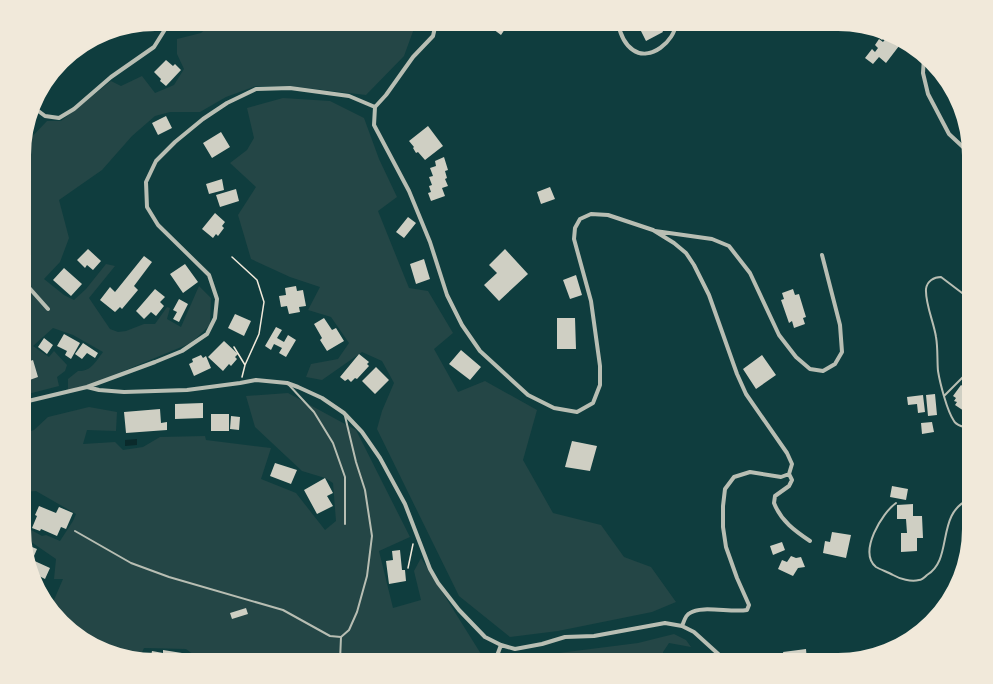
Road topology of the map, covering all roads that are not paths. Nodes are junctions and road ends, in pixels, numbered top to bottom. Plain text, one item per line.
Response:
1 (165, 30) edge
2 (434, 30) edge
3 (620, 30) edge
4 (675, 30) edge
5 (924, 65) edge
6 (375, 107) junction
7 (38, 111) edge
8 (963, 147) edge
9 (653, 230) junction
10 (822, 255) dead end
11 (30, 289) edge
12 (963, 293) edge
13 (48, 309) dead end
14 (963, 377) edge
15 (287, 383) junction
16 (87, 387) junction
17 (944, 396) junction
18 (30, 401) edge
19 (344, 413) junction
20 (963, 426) edge
21 (789, 474) junction
22 (963, 502) edge
23 (896, 504) dead end
24 (345, 524) dead end
25 (76, 531) dead end
26 (810, 541) dead end
27 (682, 626) junction
28 (341, 637) junction
29 (501, 645) junction
30 (340, 654) edge
31 (498, 654) edge
32 (718, 654) edge

1 - 7 street
2 - 6 street
3 - 4 street
5 - 8 street
6 - 9 street
6 - 16 street
9 - 10 street
9 - 21 street
11 - 13 street
12 - 17 lane
14 - 17 lane
15 - 16 street
15 - 19 street
15 - 24 lane
16 - 18 street
17 - 20 lane
19 - 28 lane
19 - 29 street
21 - 26 street
21 - 27 street
22 - 23 lane
25 - 28 lane
27 - 29 street
27 - 32 street
28 - 30 lane
29 - 31 street

